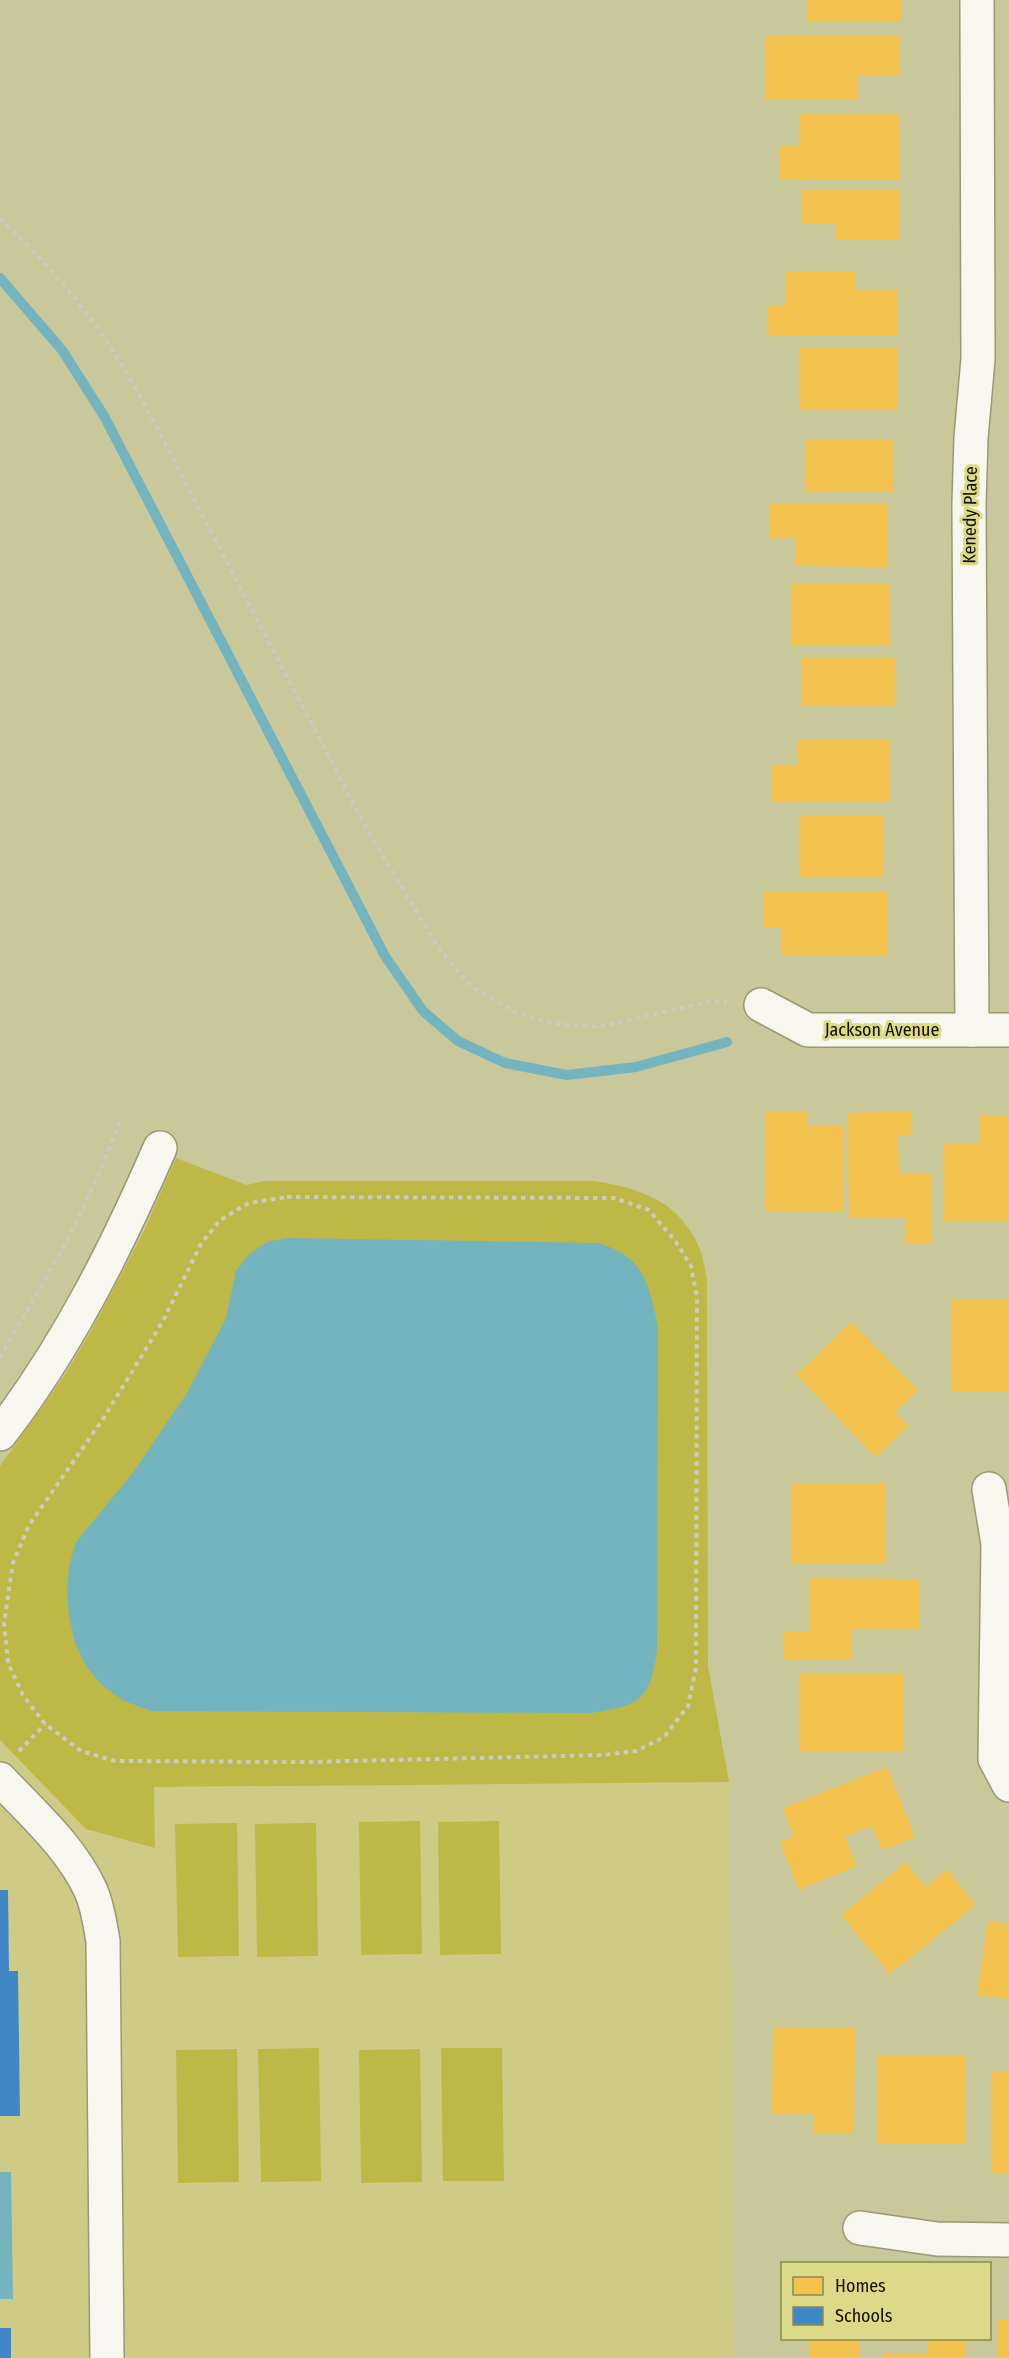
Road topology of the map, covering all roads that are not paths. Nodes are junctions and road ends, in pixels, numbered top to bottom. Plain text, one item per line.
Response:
1 (976, 0) edge
2 (761, 1005) road end
3 (972, 1030) junction
4 (1009, 1030) edge
5 (160, 1148) dead end
6 (0, 1434) edge
7 (989, 1489) dead end
8 (8, 1767) edge
9 (1009, 1785) edge
10 (860, 2228) dead end
11 (1009, 2240) edge
12 (107, 2358) edge

1 - 3 street, Kenedy Place
2 - 3 street, Jackson Avenue
3 - 4 street, Jackson Avenue
5 - 6 street
7 - 9 street
8 - 12 street
10 - 11 street

